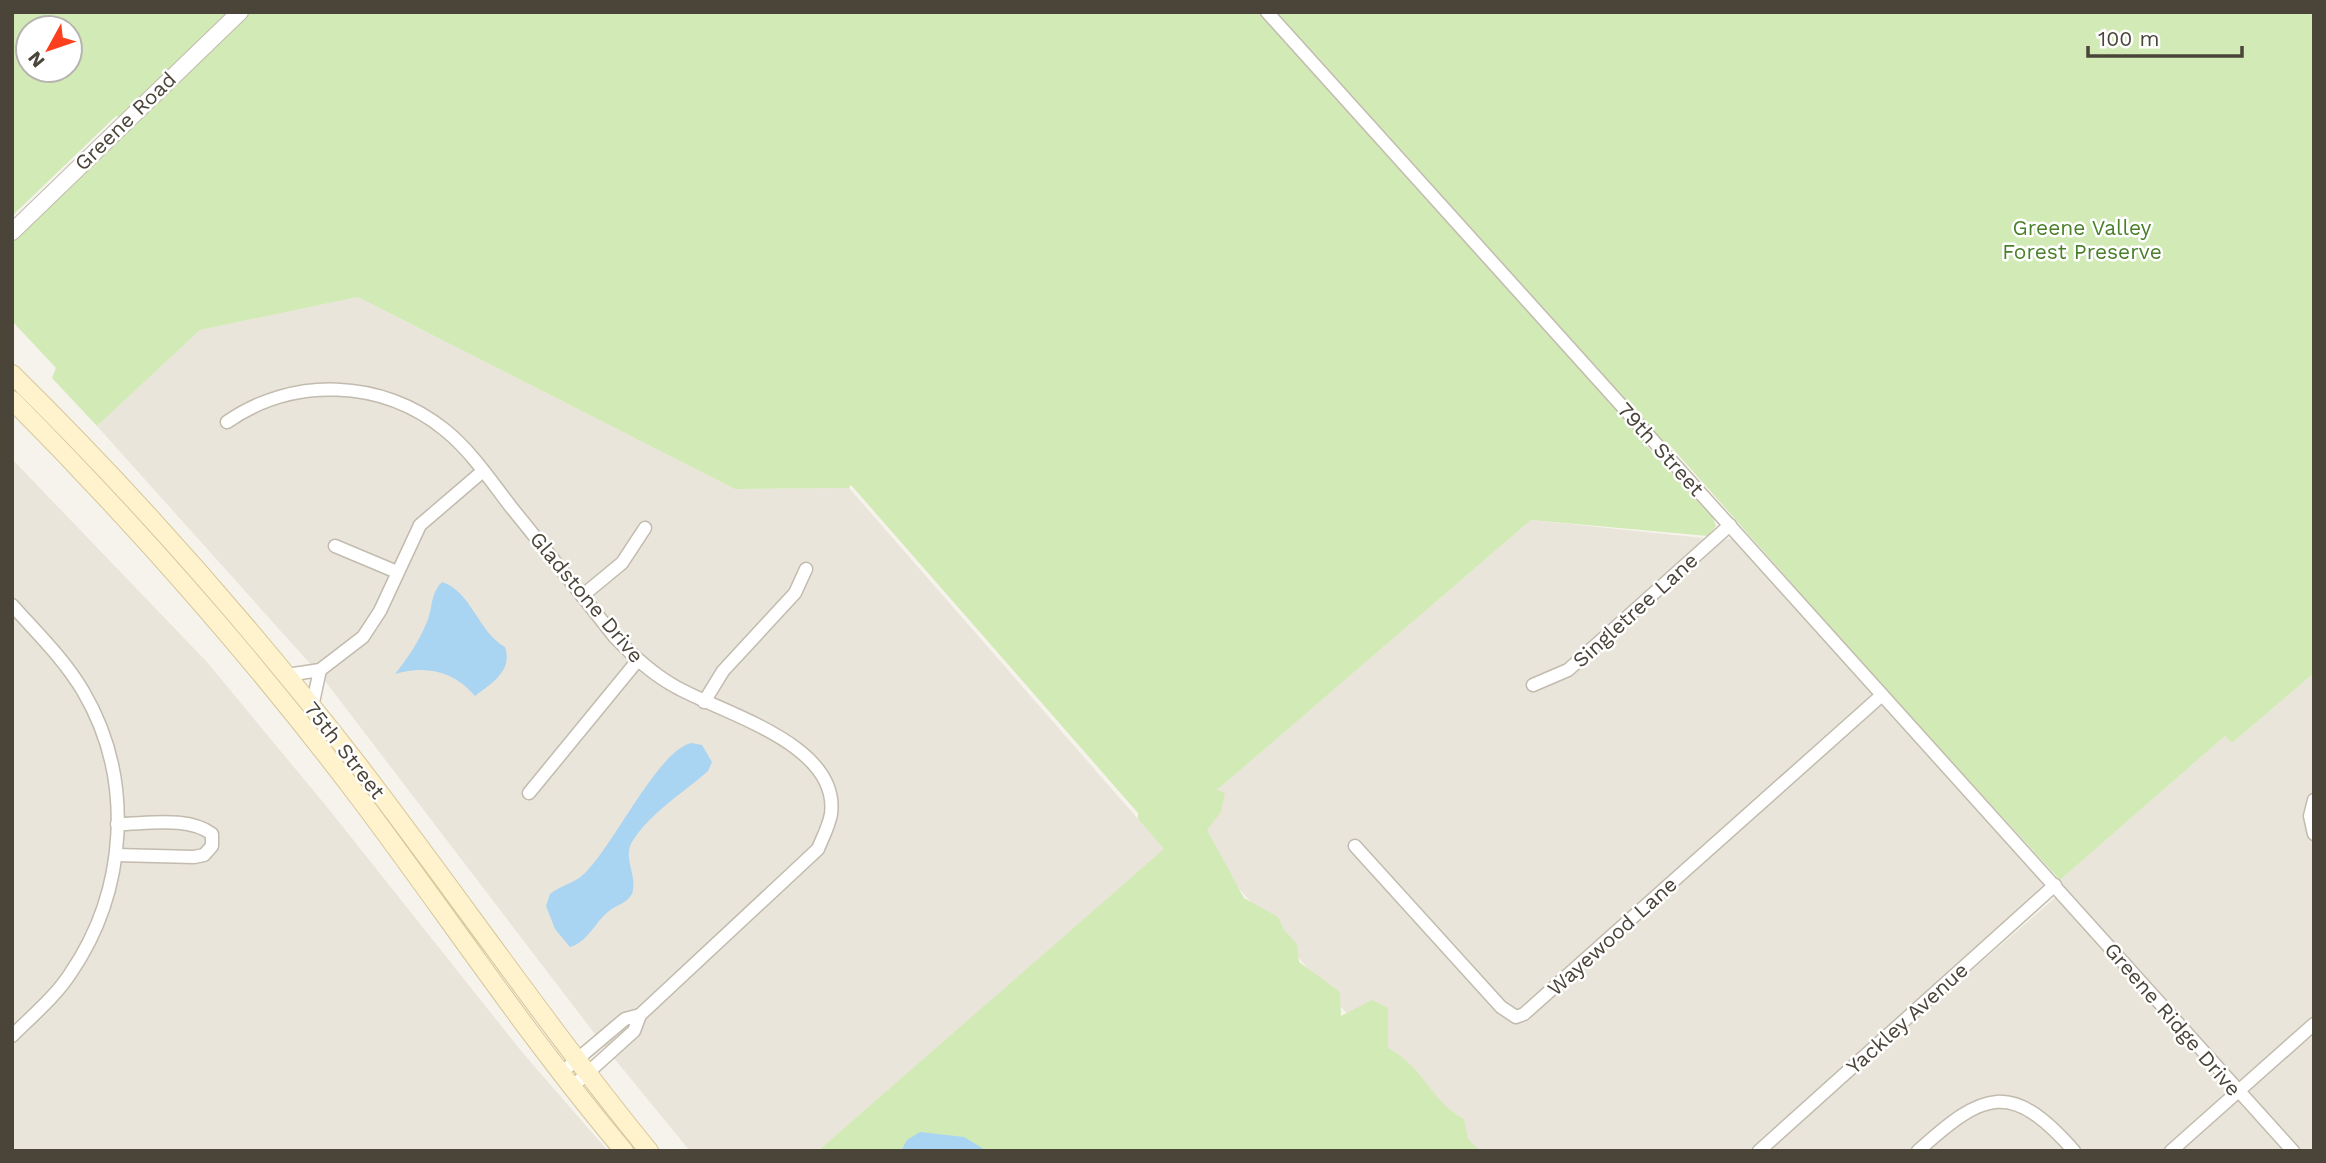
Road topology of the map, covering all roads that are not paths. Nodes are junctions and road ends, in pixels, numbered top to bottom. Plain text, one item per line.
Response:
1 (240, 12) edge
2 (1267, 12) edge
3 (12, 233) edge
4 (12, 374) edge
5 (12, 400) edge
6 (227, 422) dead end
7 (483, 471) junction
8 (1730, 525) junction
9 (645, 528) dead end
10 (335, 546) dead end
11 (806, 569) dead end
12 (397, 572) junction
13 (583, 597) junction
14 (12, 605) edge
15 (638, 660) junction
16 (320, 670) junction
17 (287, 676) junction
18 (1533, 685) dead end
19 (1882, 695) junction
20 (704, 702) junction
21 (312, 707) junction
22 (529, 793) dead end
23 (2314, 800) edge
24 (117, 824) junction
25 (2314, 834) edge
26 (1355, 846) dead end
27 (116, 855) junction
28 (2054, 885) junction
29 (2314, 1024) edge
30 (12, 1036) edge
31 (581, 1068) junction
32 (567, 1080) junction
33 (2237, 1092) junction
34 (2073, 1149) edge
35 (624, 1151) edge
36 (649, 1151) edge
37 (1759, 1151) edge
38 (1918, 1151) edge
39 (2171, 1151) edge
40 (2293, 1151) edge

1 - 3 street, Greene Road
2 - 8 street, 79th Street
4 - 17 main road, 75th Street
5 - 32 main road, 75th Street
6 - 7 street, Gladstone Drive
7 - 12 street
7 - 13 street, Gladstone Drive
8 - 18 street, Singletree Lane
8 - 19 street, 79th Street
9 - 13 street
10 - 12 street
11 - 20 street
12 - 16 street
13 - 15 street, Gladstone Drive
14 - 24 street
15 - 20 street, Gladstone Drive
15 - 22 street
16 - 17 street
16 - 21 street
17 - 21 main road, 75th Street
19 - 26 street, Wayewood Lane
19 - 28 street, 79th Street
20 - 31 street, Gladstone Drive
21 - 31 main road, 75th Street
23 - 25 street
24 - 27 street
24 - 27 street
27 - 30 street
28 - 33 street, Greene Ridge Drive
28 - 37 street, Yackley Avenue
29 - 33 street
31 - 32 street, Gladstone Drive
31 - 36 main road, 75th Street
32 - 35 main road, 75th Street
33 - 39 street
33 - 40 street, Greene Ridge Drive
34 - 38 street

